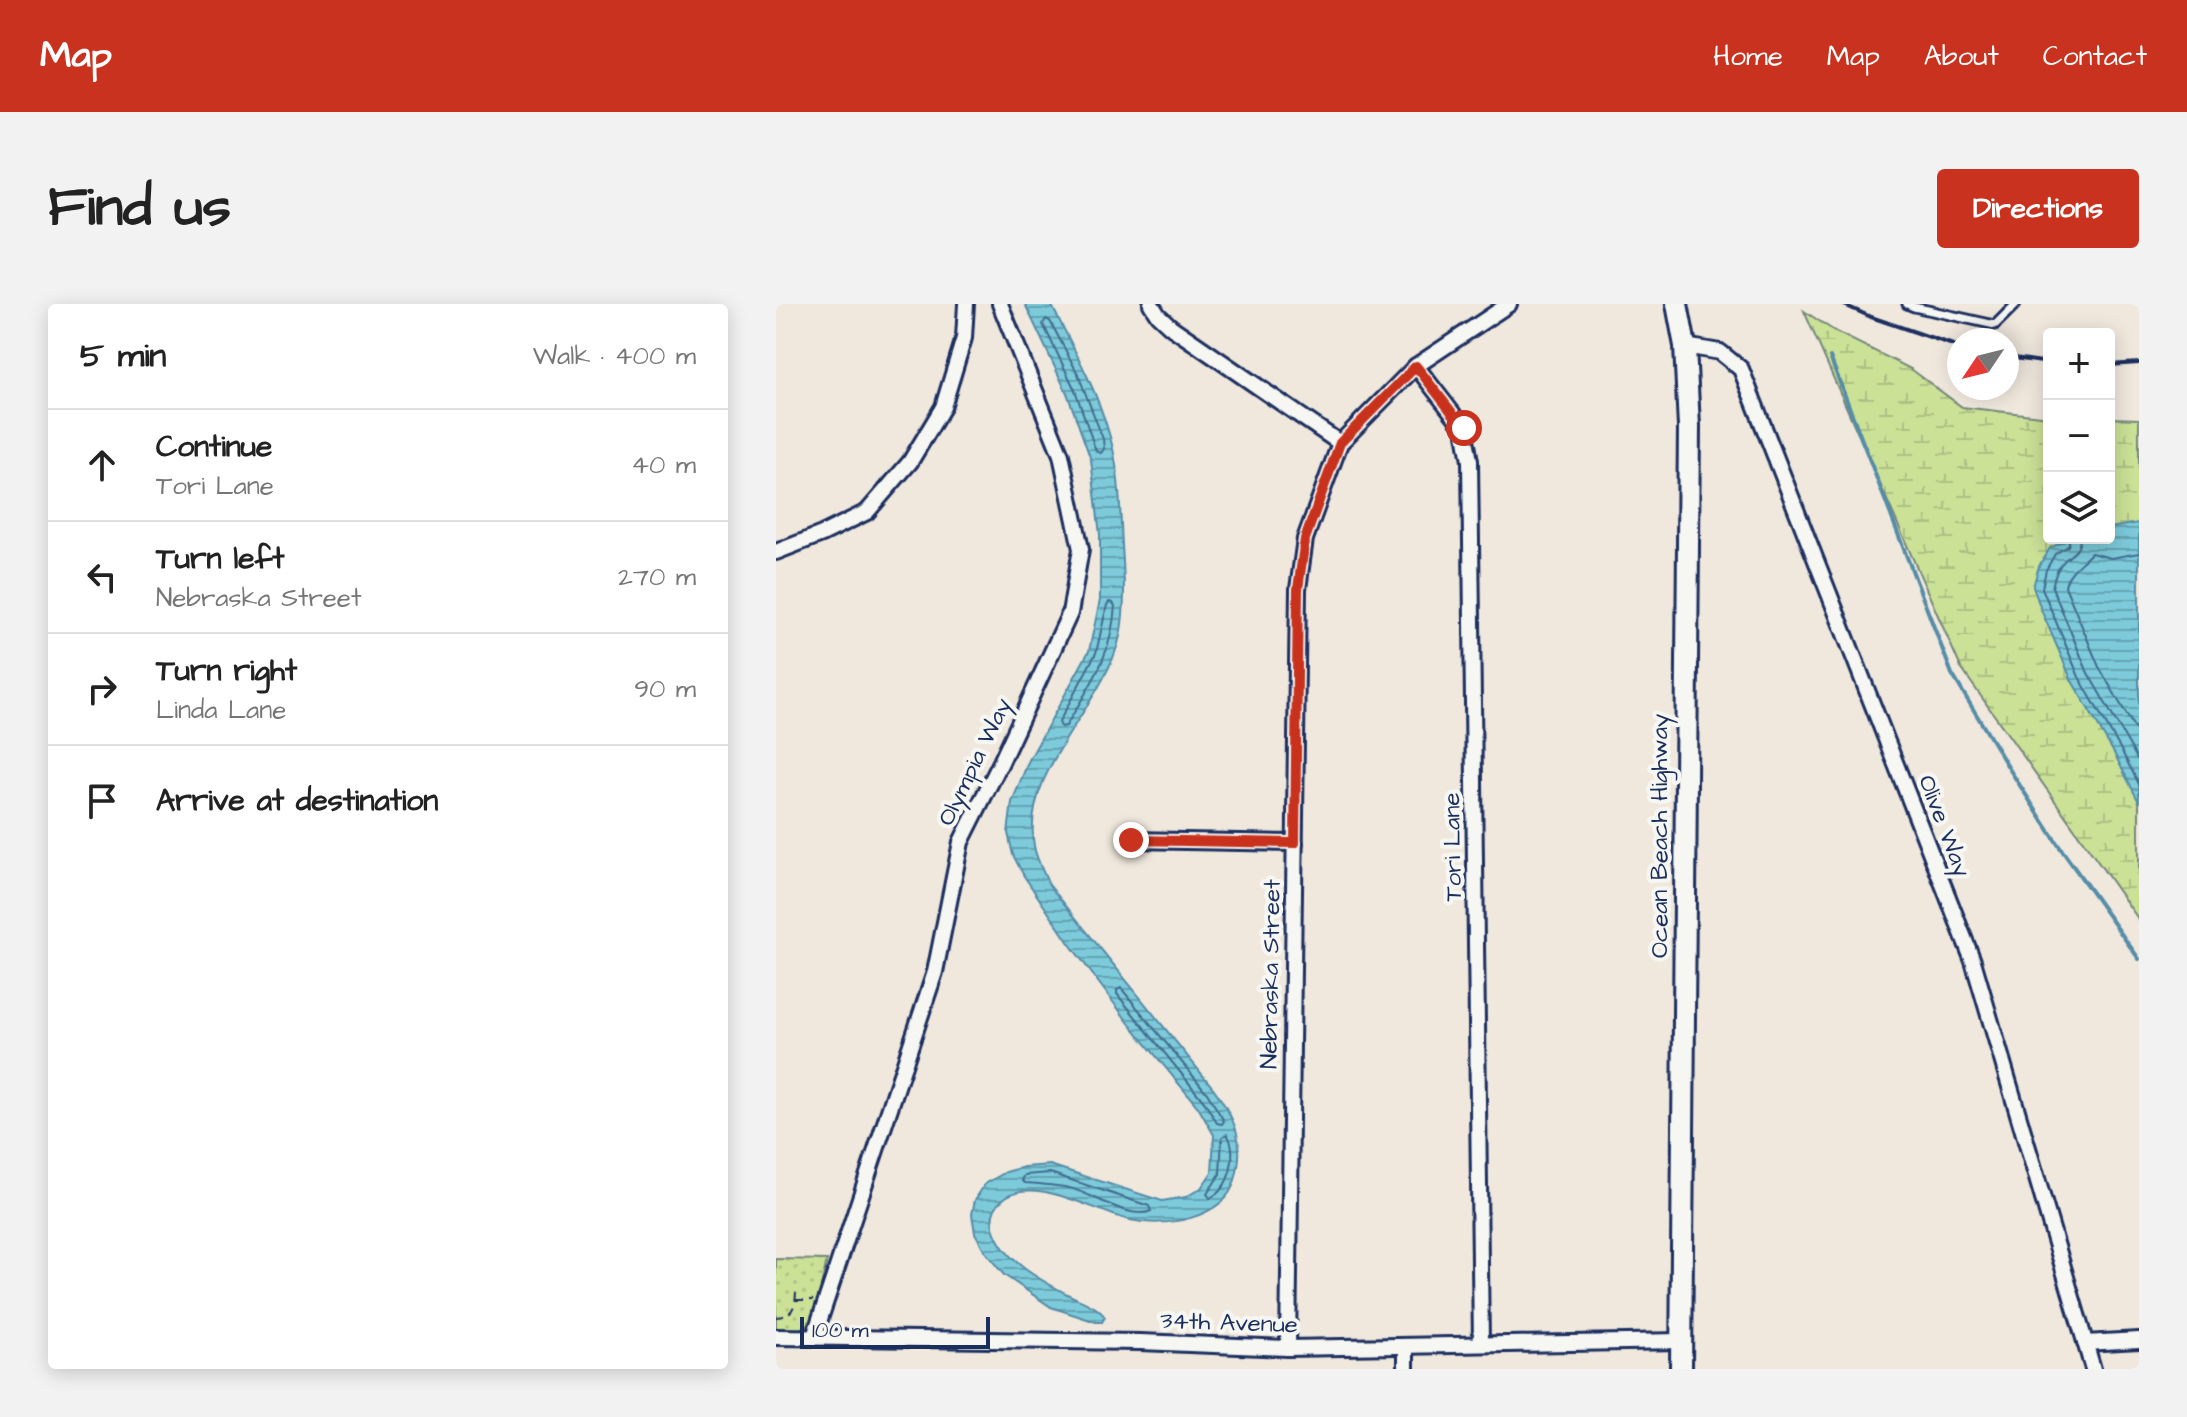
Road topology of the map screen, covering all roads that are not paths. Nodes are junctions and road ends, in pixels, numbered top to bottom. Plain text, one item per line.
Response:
1 (966, 304) edge
2 (1000, 304) edge
3 (1151, 304) edge
4 (1509, 304) edge
5 (1677, 304) edge
6 (1907, 304) edge
7 (2016, 304) edge
8 (1685, 346) junction
9 (1416, 366) junction
10 (1340, 443) junction
11 (776, 552) edge
12 (1131, 840) dead end
13 (1295, 843) junction
14 (776, 1337) edge
15 (814, 1337) junction
16 (2139, 1340) edge
17 (1681, 1341) junction
18 (2085, 1343) junction
19 (1481, 1344) junction
20 (1406, 1346) junction
21 (1288, 1348) junction
22 (1406, 1369) edge
23 (1681, 1369) edge
24 (2093, 1369) edge

1 - 11 street
2 - 15 street, Olympia Way
3 - 10 street
4 - 9 street, Nebraska Street
5 - 8 main road, Ocean Beach Highway
6 - 7 lane
8 - 17 main road, Ocean Beach Highway
8 - 18 street, Olive Way
9 - 10 street, Nebraska Street
9 - 19 street, Tori Lane
10 - 13 street, Nebraska Street
12 - 13 street
13 - 21 street, Nebraska Street
14 - 15 street, 34th Avenue
15 - 21 street, 34th Avenue
16 - 18 street
17 - 19 street, 34th Avenue
17 - 23 main road, Ocean Beach Highway
18 - 24 street, Olive Way
19 - 20 street, 34th Avenue
20 - 21 street, 34th Avenue
20 - 22 street

